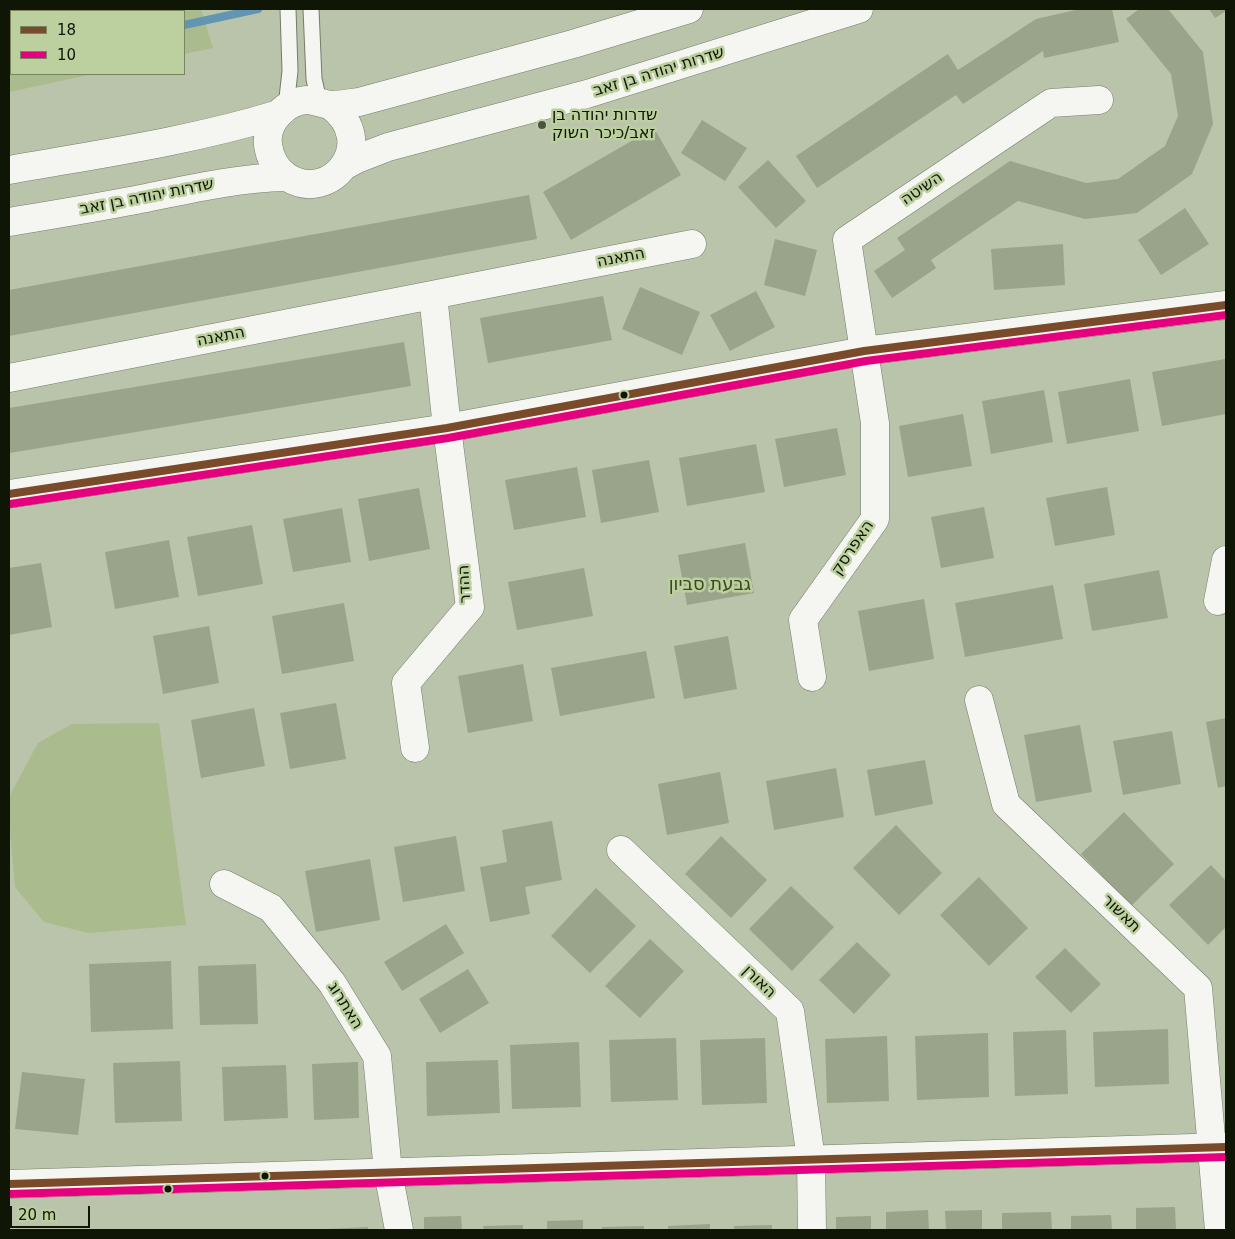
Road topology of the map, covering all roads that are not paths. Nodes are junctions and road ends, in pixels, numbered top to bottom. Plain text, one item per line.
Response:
1 (288, 9) edge
2 (311, 9) edge
3 (689, 9) edge
4 (859, 9) edge
5 (1099, 100) dead end
6 (324, 103) junction
7 (282, 110) junction
8 (344, 166) junction
9 (9, 170) edge
10 (286, 177) junction
11 (9, 222) edge
12 (692, 244) dead end
13 (433, 295) junction
14 (1226, 305) edge
15 (864, 351) junction
16 (9, 378) edge
17 (447, 428) junction
18 (9, 494) edge
19 (1226, 560) edge
20 (1218, 601) dead end
21 (812, 677) dead end
22 (979, 700) dead end
23 (414, 748) dead end
24 (621, 850) dead end
25 (224, 884) dead end
26 (1219, 1147) edge
27 (811, 1159) junction
28 (388, 1172) junction
29 (9, 1184) edge
30 (398, 1230) edge
31 (812, 1230) edge
32 (1219, 1230) edge

1 - 7 lane
2 - 6 lane
3 - 6 street
4 - 8 street, שדרות יהודה בן זאב
5 - 15 street, השיטה
6 - 7 street
6 - 8 street
7 - 9 street
7 - 10 street
8 - 10 street
10 - 11 street, שדרות יהודה בן זאב
12 - 13 street, התאנה
13 - 16 street, התאנה
13 - 17 street
14 - 15 street
15 - 17 street
15 - 21 street, האפרסק
17 - 18 street
17 - 23 street, ההדר
19 - 20 street
22 - 26 street, תאשור
24 - 27 street, האורן
25 - 28 street, האתרוג
26 - 27 street
26 - 32 street, תאשור
27 - 28 street
27 - 31 street, האורן
28 - 29 street
28 - 30 street, האתרוג

